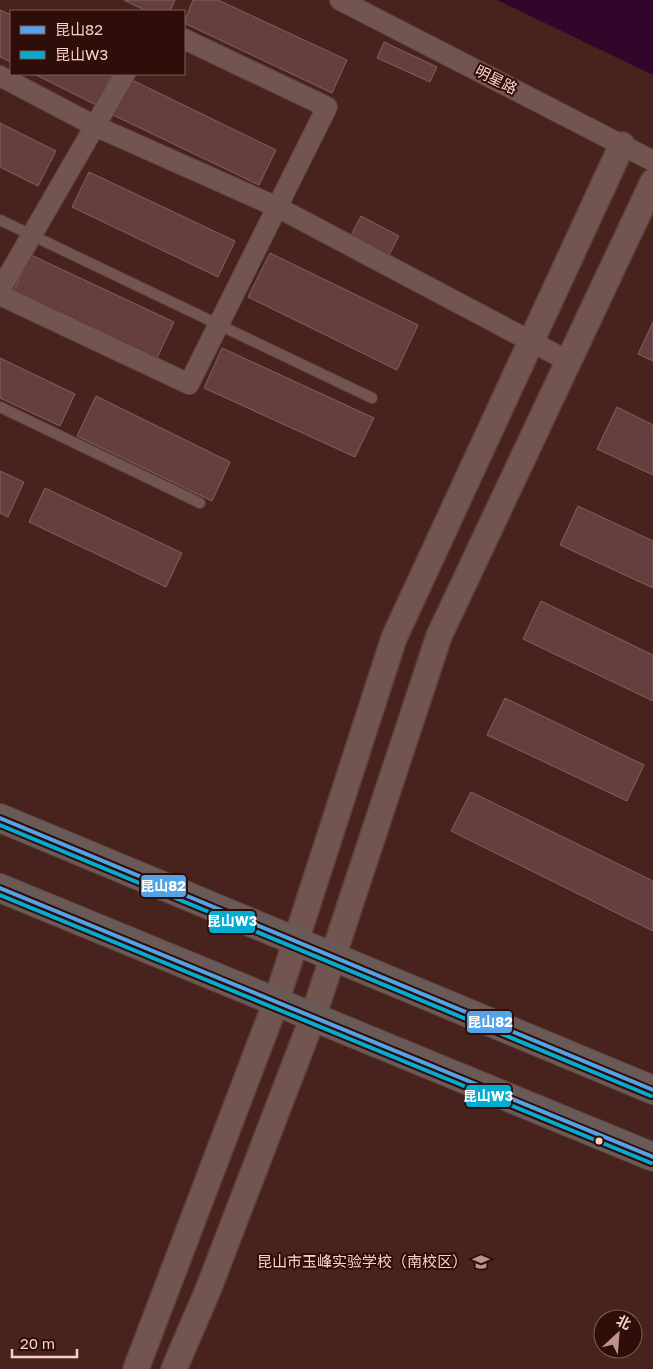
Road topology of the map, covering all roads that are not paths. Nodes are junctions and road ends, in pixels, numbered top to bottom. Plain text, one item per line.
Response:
1 (340, 0) edge
2 (185, 39) edge
3 (124, 75) edge
4 (0, 76) edge
5 (95, 126) junction
6 (622, 145) junction
7 (653, 161) edge
8 (653, 182) edge
9 (277, 207) junction
10 (0, 220) edge
11 (31, 236) junction
12 (0, 290) edge
13 (0, 295) edge
14 (219, 323) junction
15 (532, 342) junction
16 (568, 361) junction
17 (372, 398) dead end
18 (0, 407) edge
19 (200, 503) dead end
20 (0, 818) edge
21 (0, 888) edge
22 (296, 942) junction
23 (334, 957) junction
24 (276, 1002) junction
25 (313, 1017) junction
26 (653, 1090) edge
27 (653, 1158) edge
28 (136, 1369) edge
29 (174, 1369) edge

1 - 6 street, 明星路
2 - 9 street
3 - 5 street
4 - 5 street
5 - 9 street
5 - 11 street
6 - 7 street, 明星路
6 - 15 street
8 - 16 street
9 - 14 street
9 - 15 street
10 - 11 lane
11 - 12 street
11 - 14 lane
13 - 14 street
14 - 17 lane
15 - 16 street
15 - 22 street
16 - 23 street
18 - 19 lane
20 - 22 main road
21 - 24 main road
22 - 23 main road
22 - 24 street
23 - 25 street
23 - 26 main road
24 - 25 main road
24 - 28 street
25 - 27 main road
25 - 29 street

